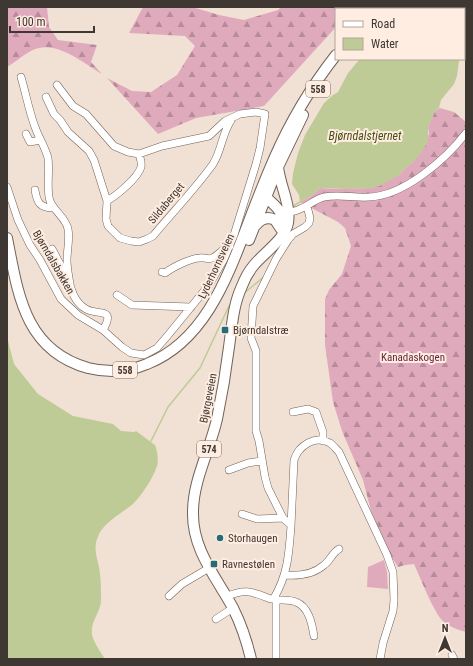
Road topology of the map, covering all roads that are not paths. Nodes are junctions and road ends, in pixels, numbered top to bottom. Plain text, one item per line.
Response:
1 (335, 56) edge
2 (337, 60) edge
3 (21, 77) dead end
4 (57, 85) dead end
5 (46, 97) dead end
6 (233, 117) junction
7 (466, 133) edge
8 (26, 134) dead end
9 (40, 140) junction
10 (139, 154) junction
11 (278, 167) junction
12 (7, 187) edge
13 (35, 190) dead end
14 (265, 193) junction
15 (107, 200) junction
16 (307, 206) junction
17 (54, 208) junction
18 (284, 212) junction
19 (254, 227) junction
20 (280, 229) junction
21 (7, 238) edge
22 (278, 240) junction
23 (230, 246) junction
24 (52, 249) dead end
25 (7, 272) edge
26 (162, 272) dead end
27 (68, 277) junction
28 (117, 295) dead end
29 (191, 307) junction
30 (104, 330) junction
31 (293, 412) dead end
32 (323, 441) junction
33 (262, 461) junction
34 (229, 470) dead end
35 (242, 514) dead end
36 (283, 518) junction
37 (291, 525) junction
38 (339, 549) dead end
39 (209, 568) junction
40 (285, 575) junction
41 (169, 596) dead end
42 (226, 597) junction
43 (275, 599) junction
44 (233, 608) junction
45 (216, 619) dead end
46 (314, 636) dead end
47 (251, 659) edge
48 (276, 659) edge
49 (380, 659) edge

1 - 14 main road, Lyderhornsveien / 558
2 - 11 main road, Lyderhornsveien / 558
3 - 9 street, Bjørndalsbakken
4 - 10 street
5 - 15 street, Sildaberget
6 - 10 street
6 - 15 street, Sildaberget
6 - 23 street, Bjørndalsbakken
7 - 16 street
8 - 9 street
9 - 17 street, Bjørndalsbakken
10 - 15 street
11 - 14 main road, Lyderhornsveien / 558
11 - 18 main road, Bjørgeveien / 574
12 - 30 street, Bjørndalsbakken
13 - 17 street, Bjørndalsbakken
14 - 18 main road
14 - 19 main road, Lyderhornsveien / 558
14 - 21 main road, Lyderhornsveien / 558
16 - 18 street
16 - 33 street
17 - 27 street, Bjørndalsbakken
18 - 20 main road, Bjørgeveien / 574
18 - 22 main road, Bjørgeveien / 574
19 - 20 main road
19 - 25 main road, Lyderhornsveien / 558
20 - 22 main road, Bjørgeveien / 574
22 - 39 main road, Bjørgeveien / 574
23 - 26 street
23 - 29 street, Bjørndalsbakken
24 - 27 street, Bjørndalsbakken
27 - 30 street, Bjørndalsbakken
28 - 29 street
29 - 30 street, Bjørndalsbakken
31 - 32 street
32 - 37 street
32 - 49 street
33 - 34 street
33 - 36 street
35 - 36 street
36 - 37 street
37 - 40 street
38 - 40 street
39 - 41 street
39 - 42 main road, Bjørgeveien / 574
40 - 43 street
42 - 43 street
42 - 44 main road, Bjørgeveien / 574
43 - 46 street
43 - 48 street
44 - 45 street
44 - 47 main road, Bjørgeveien / 574

